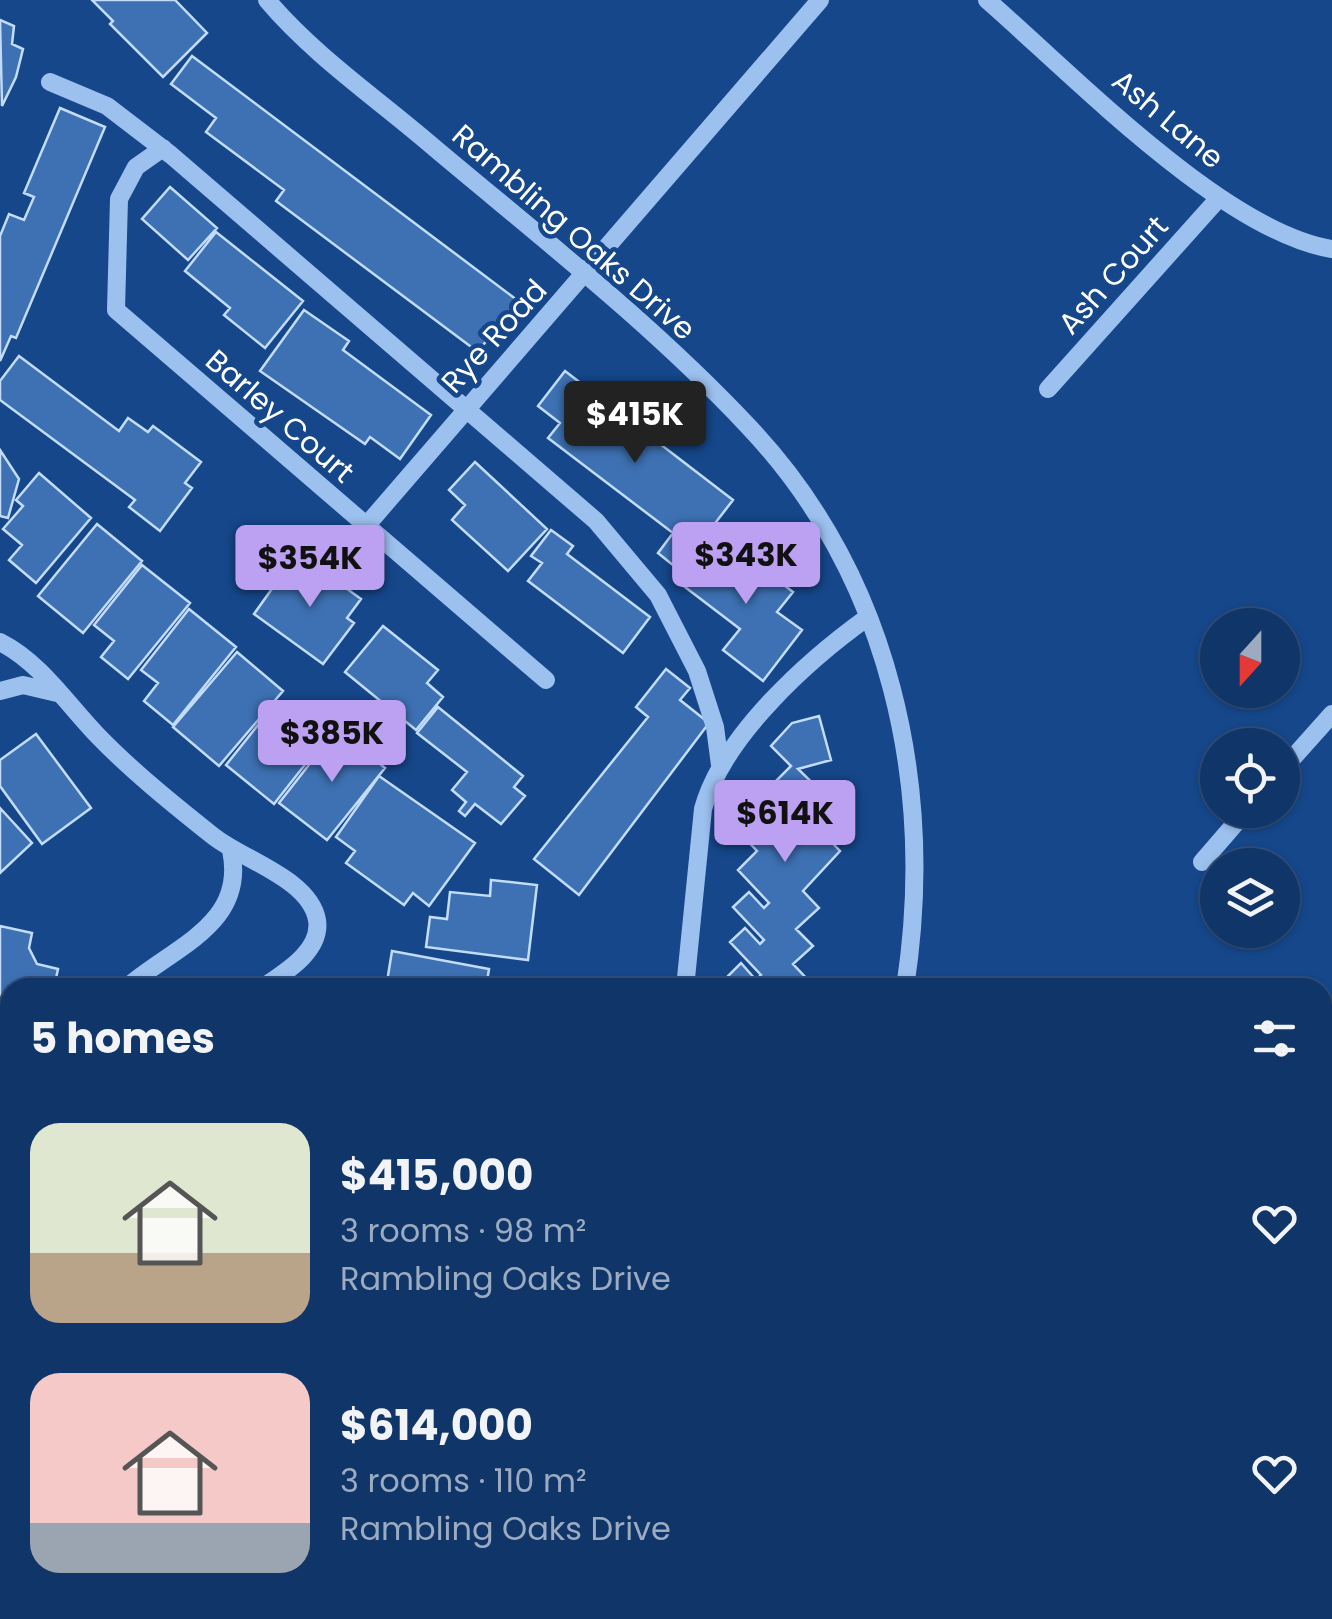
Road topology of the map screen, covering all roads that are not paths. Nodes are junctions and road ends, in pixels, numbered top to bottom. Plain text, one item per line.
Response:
1 (267, 0) edge
2 (820, 0) edge
3 (987, 0) edge
4 (50, 82) dead end
5 (162, 148) junction
6 (1219, 198) junction
7 (1332, 249) edge
8 (587, 274) junction
9 (1048, 389) dead end
10 (467, 407) junction
11 (366, 526) junction
12 (868, 617) junction
13 (0, 642) edge
14 (546, 680) dead end
15 (0, 692) edge
16 (58, 693) junction
17 (1332, 714) edge
18 (1300, 750) edge
19 (720, 765) junction
20 (1231, 828) edge
21 (1214, 848) edge
22 (231, 850) junction
23 (139, 978) edge
24 (274, 978) edge
25 (686, 978) edge
26 (905, 978) edge

1 - 8 street, Rambling Oaks Drive
2 - 8 street, Rye Road
3 - 6 street, Ash Lane
4 - 5 street
5 - 10 street
5 - 11 street, Barley Court
6 - 7 street, Ash Lane
6 - 9 street, Ash Court
8 - 10 street, Rye Road
8 - 12 street, Rambling Oaks Drive
10 - 11 street, Rye Road
10 - 19 street
11 - 14 street, Barley Court
12 - 19 street
12 - 26 street, Rambling Oaks Drive
13 - 16 street
15 - 16 street
16 - 22 street
17 - 18 street
19 - 25 street
20 - 21 street
22 - 23 street
22 - 24 street

